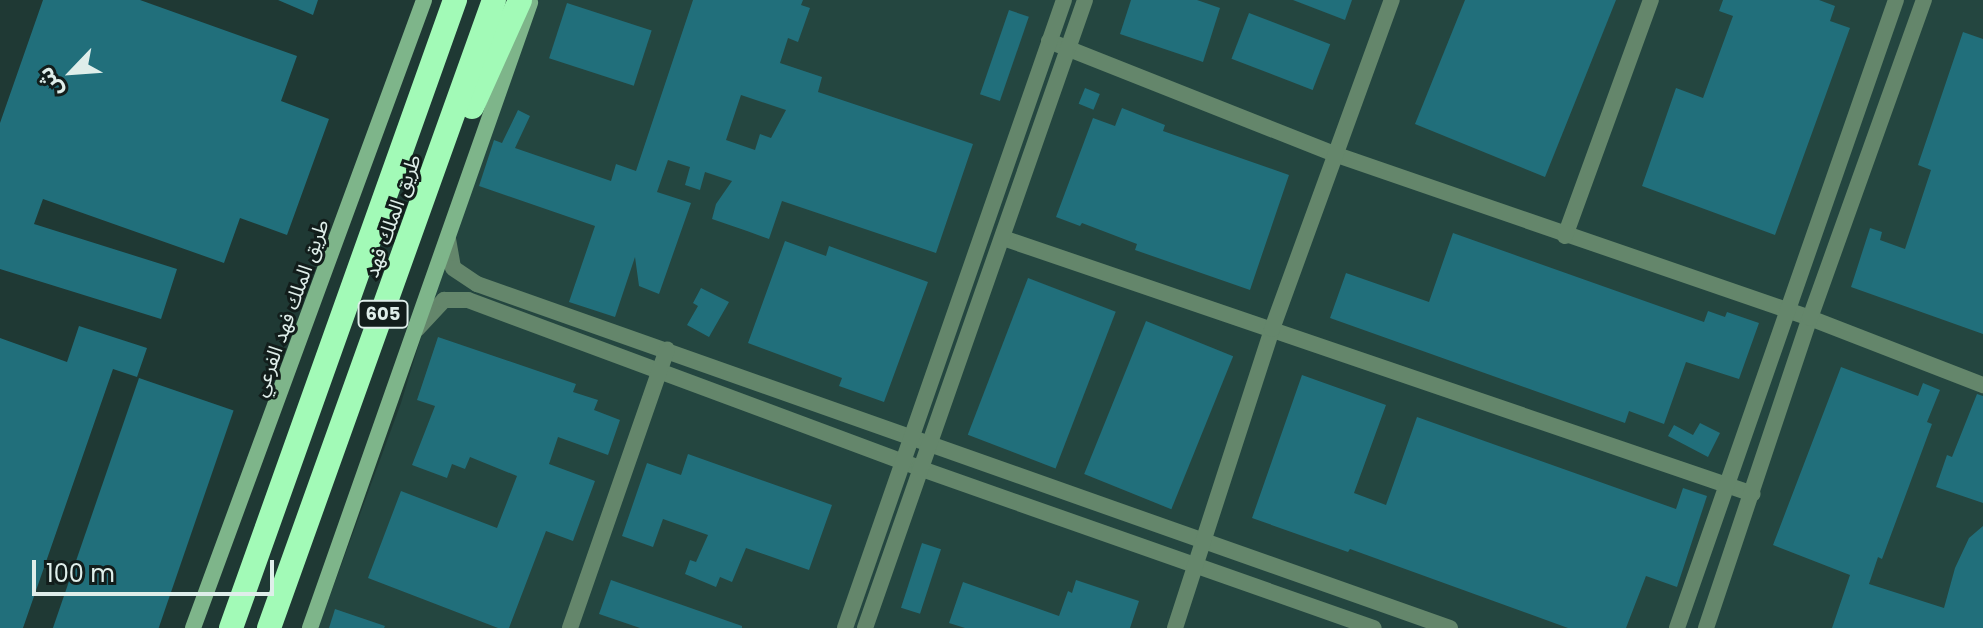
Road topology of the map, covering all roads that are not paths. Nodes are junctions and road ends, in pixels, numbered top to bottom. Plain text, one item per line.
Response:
1 (424, 0) edge
2 (455, 0) edge
3 (494, 0) edge
4 (520, 0) edge
5 (531, 0) edge
6 (1064, 0) edge
7 (1085, 0) edge
8 (1392, 0) edge
9 (1651, 0) edge
10 (1896, 0) edge
11 (1924, 0) edge
12 (1049, 41) junction
13 (1067, 49) junction
14 (1337, 155) junction
15 (1565, 236) junction
16 (1003, 238) junction
17 (448, 239) junction
18 (402, 263) junction
19 (1786, 312) junction
20 (1810, 318) junction
21 (1272, 329) junction
22 (413, 333) junction
23 (667, 349) junction
24 (659, 373) junction
25 (1983, 385) edge
26 (919, 441) junction
27 (912, 464) junction
28 (1020, 475) junction
29 (1727, 485) junction
30 (1753, 494) junction
31 (1021, 502) junction
32 (1202, 543) junction
33 (1196, 566) junction
34 (193, 628) edge
35 (231, 628) edge
36 (269, 628) edge
37 (310, 628) edge
38 (570, 628) edge
39 (845, 628) edge
40 (865, 628) edge
41 (1175, 628) edge
42 (1374, 628) edge
43 (1450, 628) edge
44 (1677, 628) edge
45 (1706, 628) edge

1 - 34 main road, طريق الملك فهد الفرعي
2 - 35 highway, طريق الملك فهد / 605
3 - 18 highway, طريق الملك فهد / 605
4 - 18 highway
5 - 17 main road
6 - 12 street
7 - 13 street
8 - 14 street
9 - 15 street
10 - 19 street
11 - 20 street
12 - 13 street
12 - 26 street
13 - 14 street
13 - 16 street
14 - 15 street
14 - 21 street
15 - 19 street
16 - 21 street
16 - 26 street
17 - 22 main road
17 - 23 street
18 - 36 highway, طريق الملك فهد / 605
19 - 20 street
19 - 29 street
20 - 25 street
20 - 30 street
21 - 29 street
21 - 32 street
22 - 24 street
22 - 37 main road
23 - 24 street
23 - 26 street
24 - 27 street
24 - 38 street
26 - 27 street
26 - 28 street
27 - 31 street
27 - 39 street
27 - 40 street
28 - 31 street
28 - 32 street
29 - 30 street
29 - 44 street
30 - 45 street
31 - 33 street
32 - 33 street
32 - 43 street
33 - 41 street
33 - 42 street

